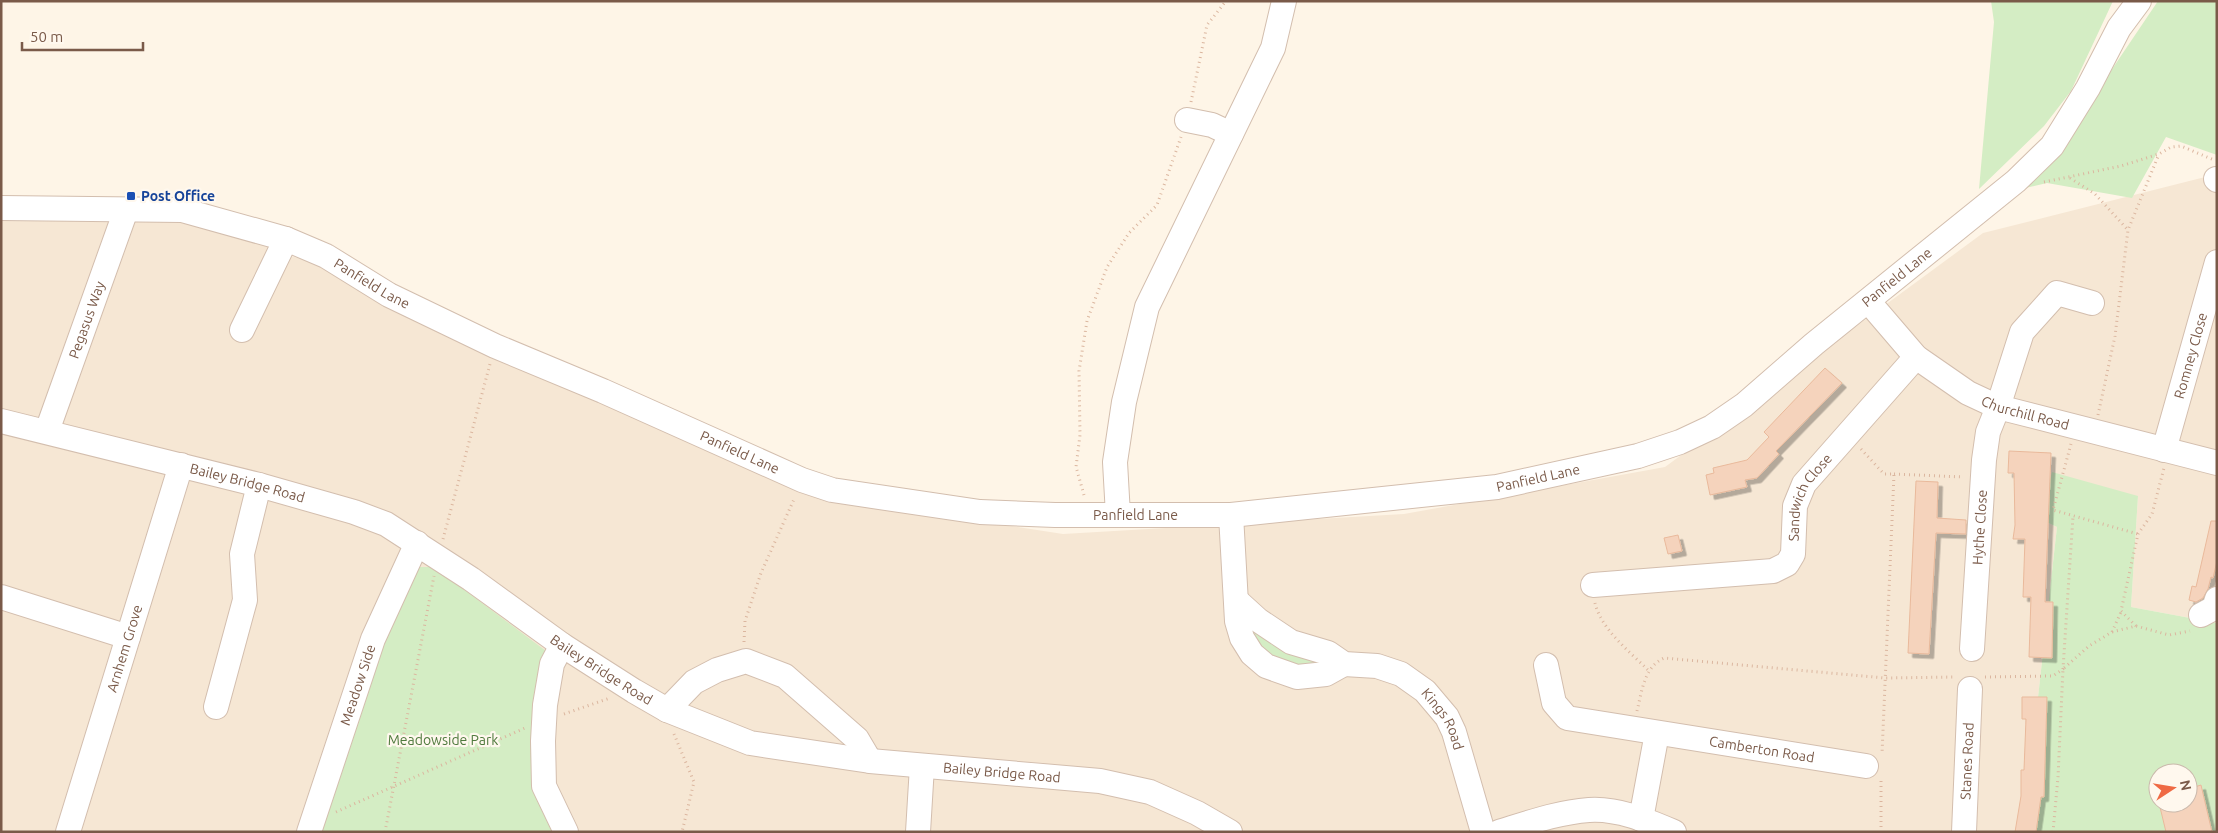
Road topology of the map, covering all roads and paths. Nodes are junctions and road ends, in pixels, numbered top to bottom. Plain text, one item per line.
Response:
1 (1226, 1) edge
2 (1284, 1) edge
3 (2139, 1) edge
4 (1186, 120) junction
5 (1231, 134) junction
6 (2159, 154) junction
7 (2216, 174) edge
8 (2069, 178) junction
9 (2016, 181) junction
10 (1, 208) edge
11 (126, 210) junction
12 (2128, 230) junction
13 (286, 239) junction
14 (2217, 262) edge
15 (1868, 300) junction
16 (2092, 303) dead end
17 (242, 330) dead end
18 (495, 346) junction
19 (1916, 357) junction
20 (1998, 407) junction
21 (1, 421) edge
22 (2056, 422) junction
23 (47, 431) junction
24 (2094, 432) junction
25 (1847, 435) junction
26 (2167, 451) junction
27 (2217, 464) edge
28 (181, 465) junction
29 (1894, 474) junction
30 (1982, 478) junction
31 (259, 485) junction
32 (1231, 514) junction
33 (1087, 515) junction
34 (1118, 515) junction
35 (2073, 516) junction
36 (2138, 534) junction
37 (417, 543) junction
38 (438, 557) junction
39 (1593, 585) joint
40 (1, 597) edge
41 (1236, 600) junction
42 (2212, 608) edge
43 (2121, 611) junction
44 (2136, 626) junction
45 (2112, 632) junction
46 (128, 637) junction
47 (562, 645) junction
48 (1972, 649) dead end
49 (1344, 664) junction
50 (1546, 665) dead end
51 (2063, 669) junction
52 (1648, 670) junction
53 (1885, 678) junction
54 (1971, 681) junction
55 (216, 707) dead end
56 (667, 710) junction
57 (1632, 728) junction
58 (1657, 733) junction
59 (870, 761) junction
60 (1876, 765) junction
61 (922, 766) junction
62 (1641, 819) junction
63 (68, 832) edge
64 (309, 832) edge
65 (385, 832) edge
66 (566, 832) edge
67 (682, 832) edge
68 (918, 832) edge
69 (1230, 832) edge
70 (1483, 832) edge
71 (1499, 832) edge
72 (1674, 832) edge
73 (1881, 832) edge
74 (1964, 832) edge
75 (2053, 832) edge

1 - 4 path
2 - 5 street
3 - 9 street, Panfield Lane
4 - 5 street
4 - 33 path
5 - 34 street
6 - 7 path
6 - 8 path
6 - 12 path
8 - 9 path
8 - 12 path
9 - 15 street, Panfield Lane
10 - 11 street, Panfield Lane
11 - 13 street, Panfield Lane
11 - 23 street, Pegasus Way
12 - 24 path
13 - 17 street
13 - 18 street, Panfield Lane
14 - 26 street, Romney Close
15 - 19 street, Churchill Road
15 - 32 street, Panfield Lane
16 - 20 street, Hythe Close
18 - 33 street, Panfield Lane
18 - 38 path
19 - 20 street, Churchill Road
19 - 25 street, Sandwich Close
20 - 22 street, Churchill Road
20 - 30 street, Hythe Close
21 - 23 street, Bailey Bridge Road
22 - 24 street, Churchill Road
22 - 35 path
23 - 28 street, Bailey Bridge Road
24 - 26 street, Churchill Road
25 - 29 path
25 - 39 street, Sandwich Close
26 - 27 street, Churchill Road
26 - 36 path
28 - 31 street, Bailey Bridge Road
28 - 46 street, Arnhem Grove
29 - 30 path
29 - 53 path
30 - 48 street, Hythe Close
31 - 37 street, Bailey Bridge Road
31 - 55 street
32 - 34 street, Panfield Lane
32 - 41 street, Kings Road
33 - 34 street, Panfield Lane
35 - 36 path
35 - 51 path
36 - 43 path
37 - 38 street, Bailey Bridge Road
37 - 64 street, Meadow Side
38 - 47 street, Bailey Bridge Road
38 - 65 path
39 - 52 path
40 - 46 street
41 - 49 street, Kings Road
41 - 49 street, Kings Road
42 - 44 path
43 - 44 path
43 - 45 path
44 - 45 path
45 - 51 path
46 - 63 street, Arnhem Grove
47 - 56 street, Bailey Bridge Road
47 - 66 street
49 - 70 street, Kings Road
50 - 57 street, Camberton Road
51 - 54 path
51 - 75 path
52 - 53 path
52 - 57 path
53 - 54 path
53 - 60 path
54 - 74 street, Stanes Road
56 - 59 street, Bailey Bridge Road
56 - 59 street
56 - 67 path
57 - 58 street, Camberton Road
58 - 60 street, Camberton Road
58 - 62 street
59 - 61 street, Bailey Bridge Road
60 - 73 path
61 - 68 street
61 - 69 street, Bailey Bridge Road
62 - 71 street
62 - 72 street

